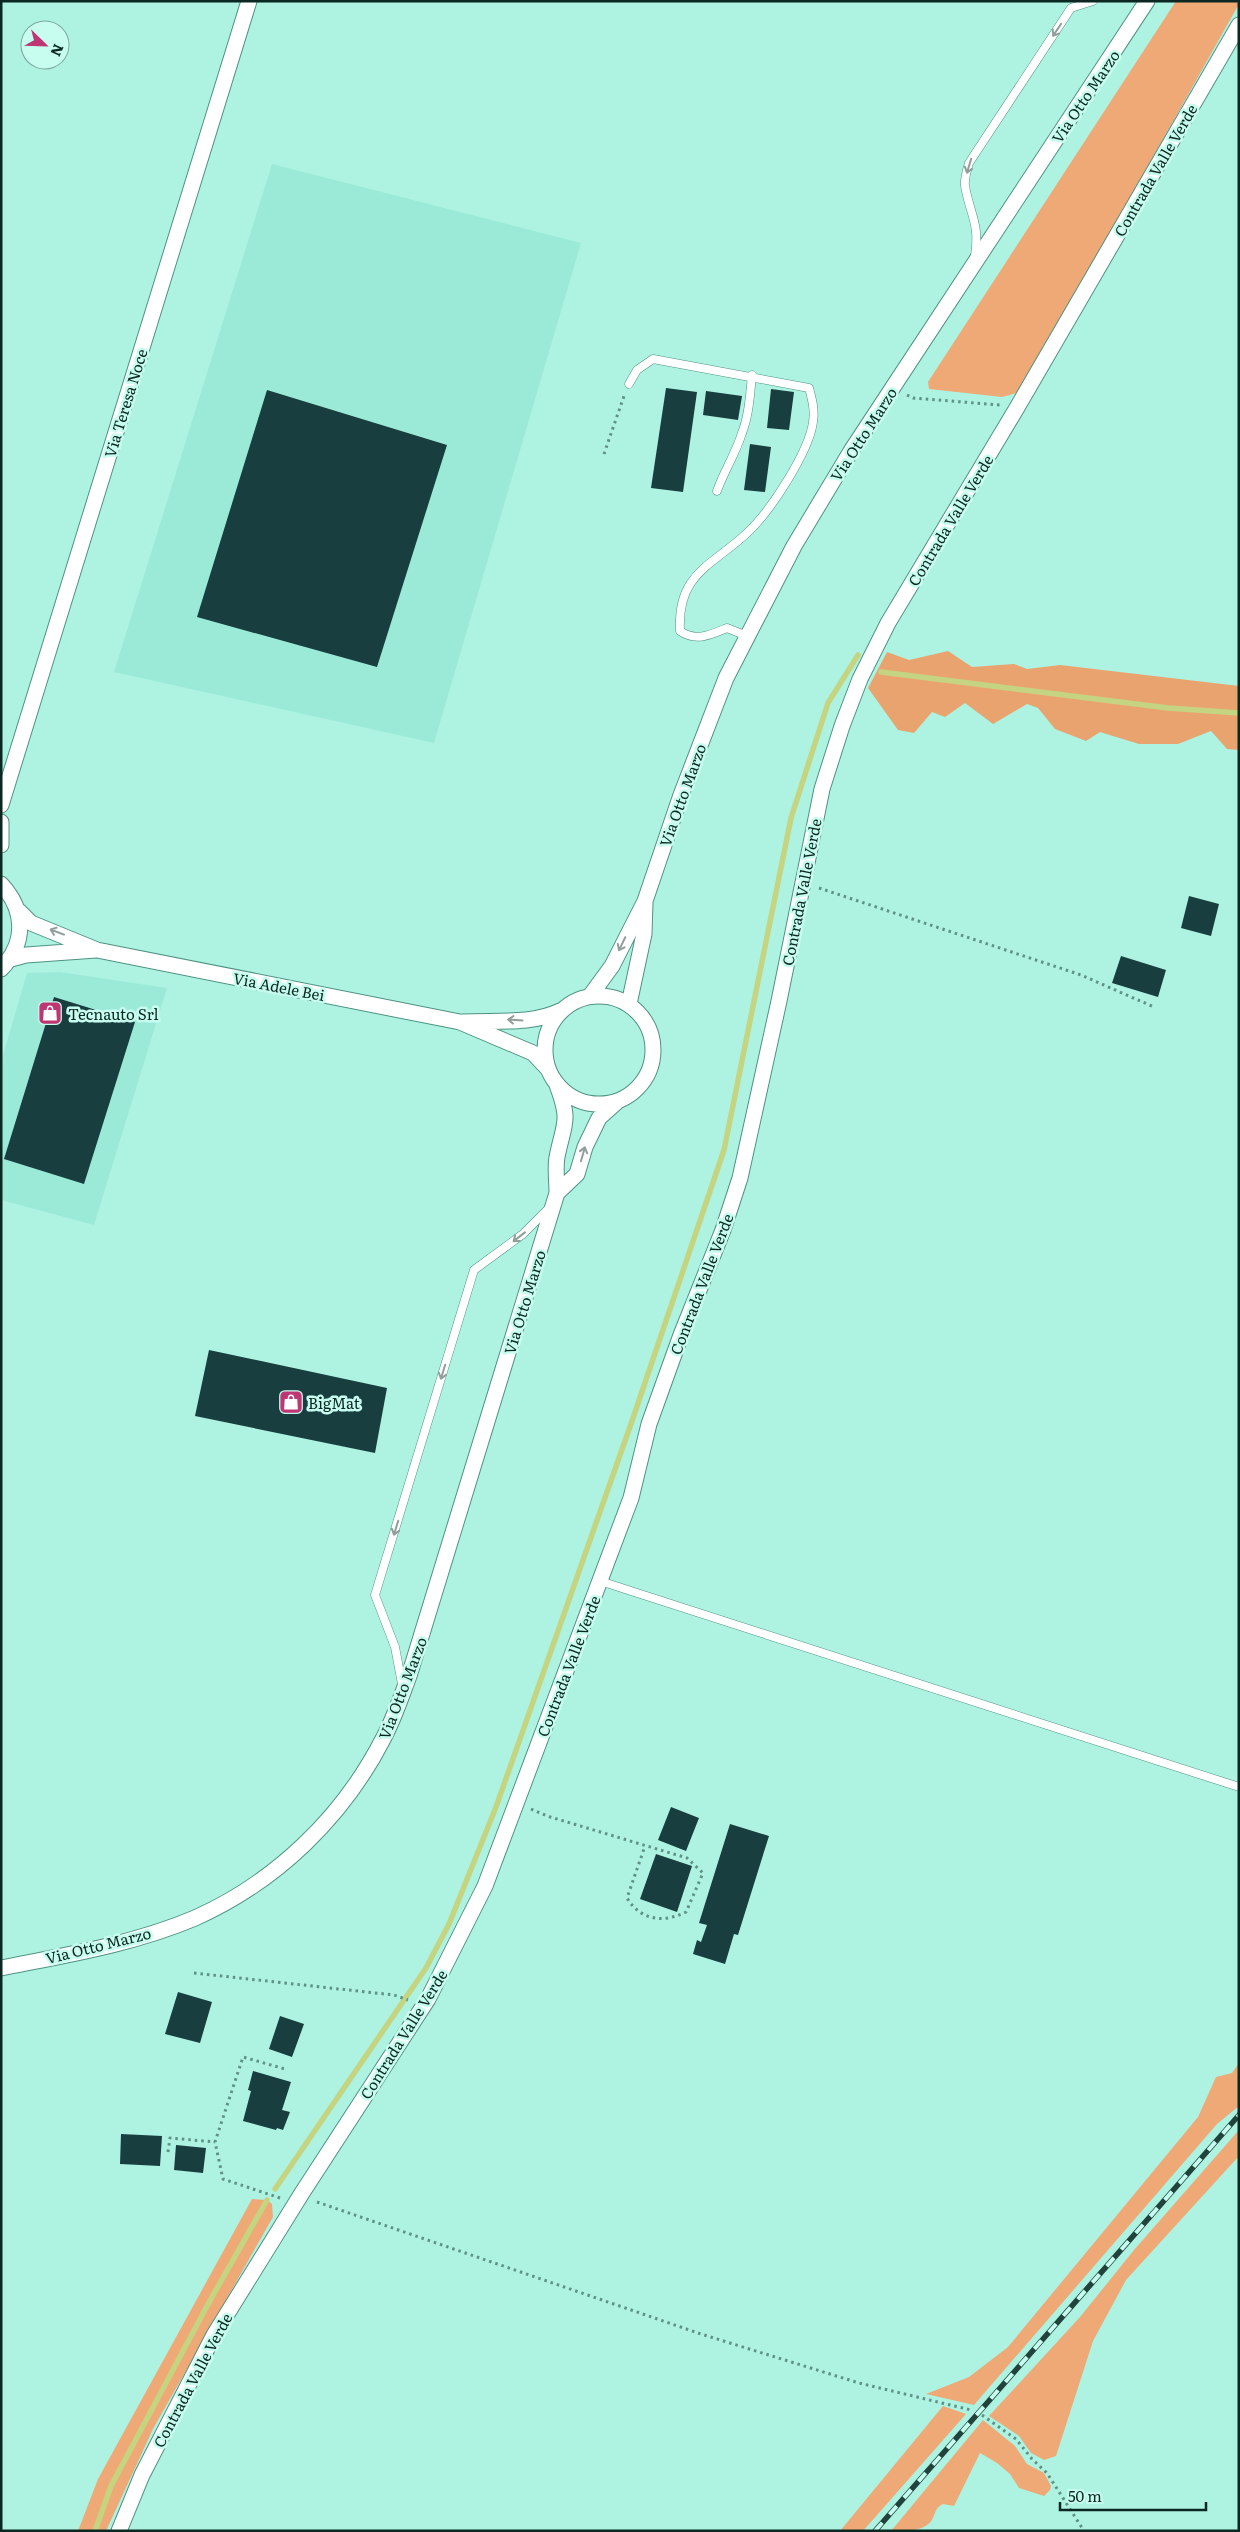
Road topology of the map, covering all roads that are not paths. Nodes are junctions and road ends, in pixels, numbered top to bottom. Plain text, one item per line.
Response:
1 (249, 1) edge
2 (1093, 1) edge
3 (1147, 1) edge
4 (1239, 24) edge
5 (974, 263) junction
6 (752, 375) junction
7 (629, 384) road end
8 (718, 491) dead end
9 (747, 636) junction
10 (1, 805) edge
11 (1, 822) edge
12 (1, 845) edge
13 (1, 880) edge
14 (2, 885) edge
15 (645, 901) junction
16 (19, 911) junction
17 (97, 950) junction
18 (6, 964) edge
19 (590, 996) junction
20 (629, 1004) junction
21 (562, 1010) junction
22 (460, 1022) junction
23 (548, 1069) junction
24 (557, 1085) junction
25 (619, 1100) junction
26 (556, 1198) junction
27 (600, 1581) junction
28 (403, 1694) junction
29 (1239, 1787) edge
30 (1, 1968) edge
31 (119, 2531) edge

1 - 10 street, Via Teresa Noce
2 -> 5 lane
3 - 5 street, Via Otto Marzo
4 - 27 street, Contrada Valle Verde
5 - 9 street, Via Otto Marzo
6 - 7 lane
6 - 8 lane
6 - 9 lane
9 - 15 street, Via Otto Marzo
11 - 12 street
13 - 14 street
14 - 16 street
15 -> 19 street, Via Otto Marzo
15 - 20 street, Via Otto Marzo
17 -> 16 street, Via Adele Bei
16 - 18 street
17 - 18 street, Via Adele Bei
17 - 22 street, Via Adele Bei
19 - 20 street
19 - 21 street
20 - 25 street
21 -> 22 street
21 - 23 street
22 - 23 street
23 - 24 street
24 - 25 street
24 - 26 street, Via Otto Marzo
26 -> 25 street, Via Otto Marzo
26 - 28 street, Via Otto Marzo
26 -> 28 lane
27 - 29 lane
27 - 31 street, Contrada Valle Verde
28 - 30 street, Via Otto Marzo

